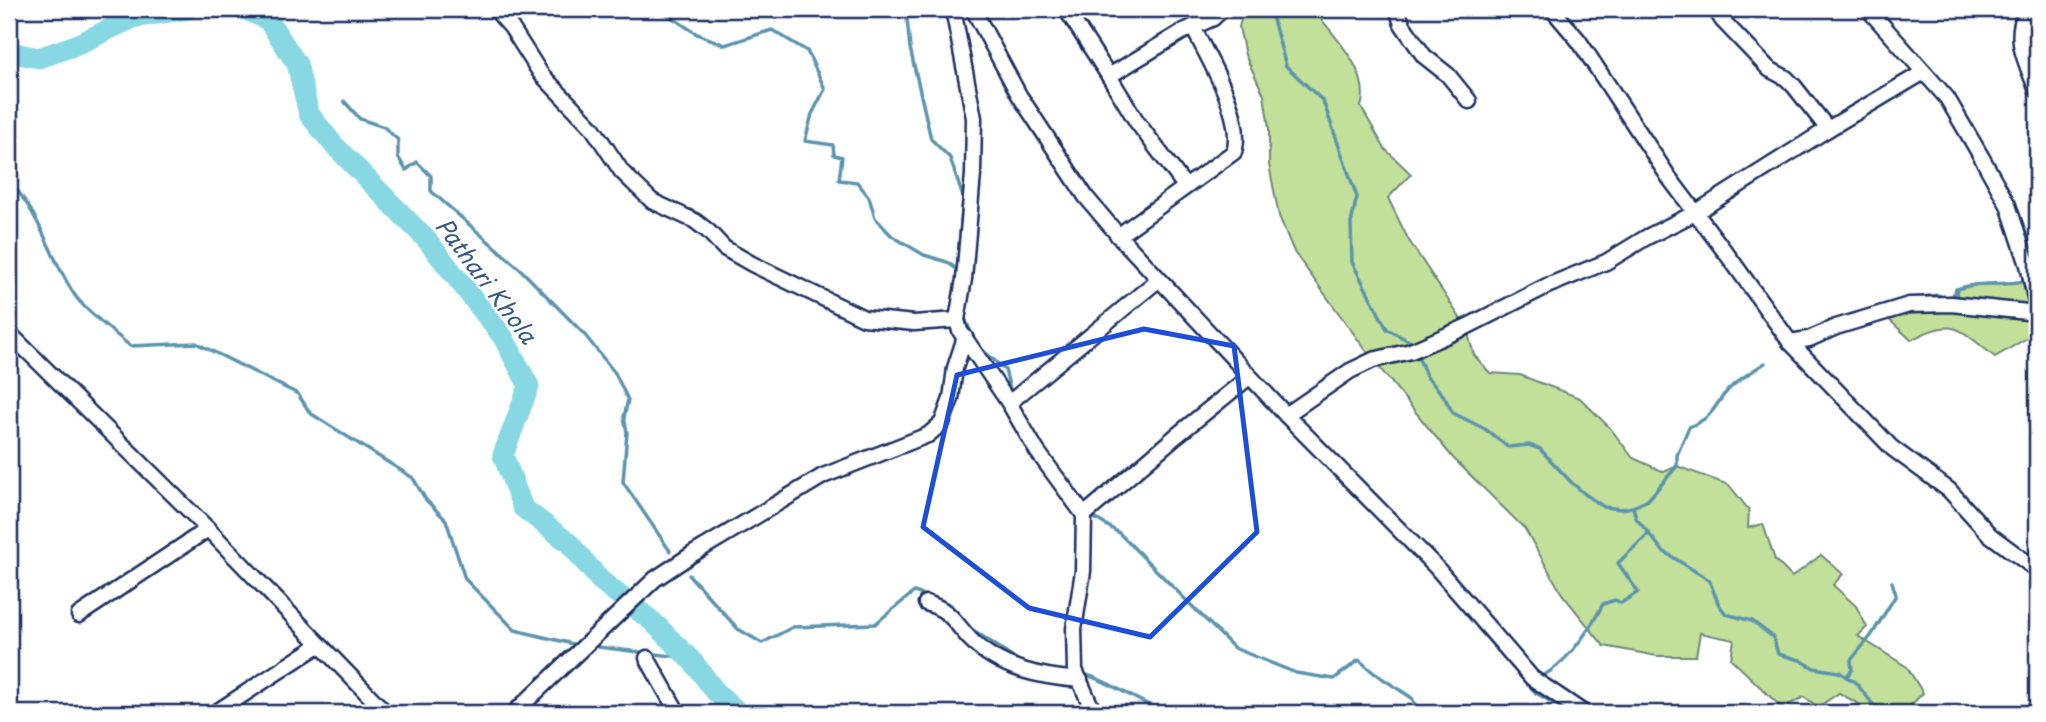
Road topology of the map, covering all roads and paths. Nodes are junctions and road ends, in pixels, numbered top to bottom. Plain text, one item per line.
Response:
1 (495, 9) edge
2 (953, 9) edge
3 (973, 9) edge
4 (1066, 9) edge
5 (1194, 9) edge
6 (1397, 9) edge
7 (1552, 9) edge
8 (1715, 9) edge
9 (1868, 9) edge
10 (2027, 9) edge
11 (1218, 13) edge
12 (1193, 27) junction
13 (1924, 72) junction
14 (1109, 76) junction
15 (2037, 90) edge
16 (1469, 101) dead end
17 (1828, 129) junction
18 (1185, 186) junction
19 (1695, 213) junction
20 (1118, 236) junction
21 (1158, 280) junction
22 (2037, 307) edge
23 (2037, 313) edge
24 (957, 320) junction
25 (9, 333) edge
26 (965, 337) junction
27 (1790, 342) junction
28 (1249, 377) junction
29 (1009, 402) junction
30 (1286, 415) junction
31 (1084, 515) junction
32 (208, 529) junction
33 (2037, 570) edge
34 (926, 603) dead end
35 (79, 615) dead end
36 (319, 645) junction
37 (647, 658) dead end
38 (1080, 680) junction
39 (215, 713) edge
40 (386, 713) edge
41 (514, 713) edge
42 (678, 713) edge
43 (1094, 713) edge
44 (1584, 713) edge

1 - 24 street
2 - 24 street
3 - 20 street
4 - 14 street
5 - 11 street
6 - 16 street
7 - 19 street
8 - 17 street
9 - 13 street
10 - 15 street
11 - 12 street
12 - 14 street
12 - 18 street
13 - 17 street
13 - 22 street
14 - 18 street
17 - 19 street
18 - 20 street
19 - 27 street
19 - 30 street
20 - 21 street
21 - 28 street
21 - 29 street
23 - 27 street
24 - 26 street
25 - 32 street
26 - 29 street
26 - 41 street
27 - 33 street
28 - 30 street
28 - 31 street
29 - 31 street
30 - 44 street
31 - 38 street
32 - 35 street
32 - 36 street
34 - 38 street
36 - 39 street
36 - 40 street
37 - 42 street
38 - 43 street

